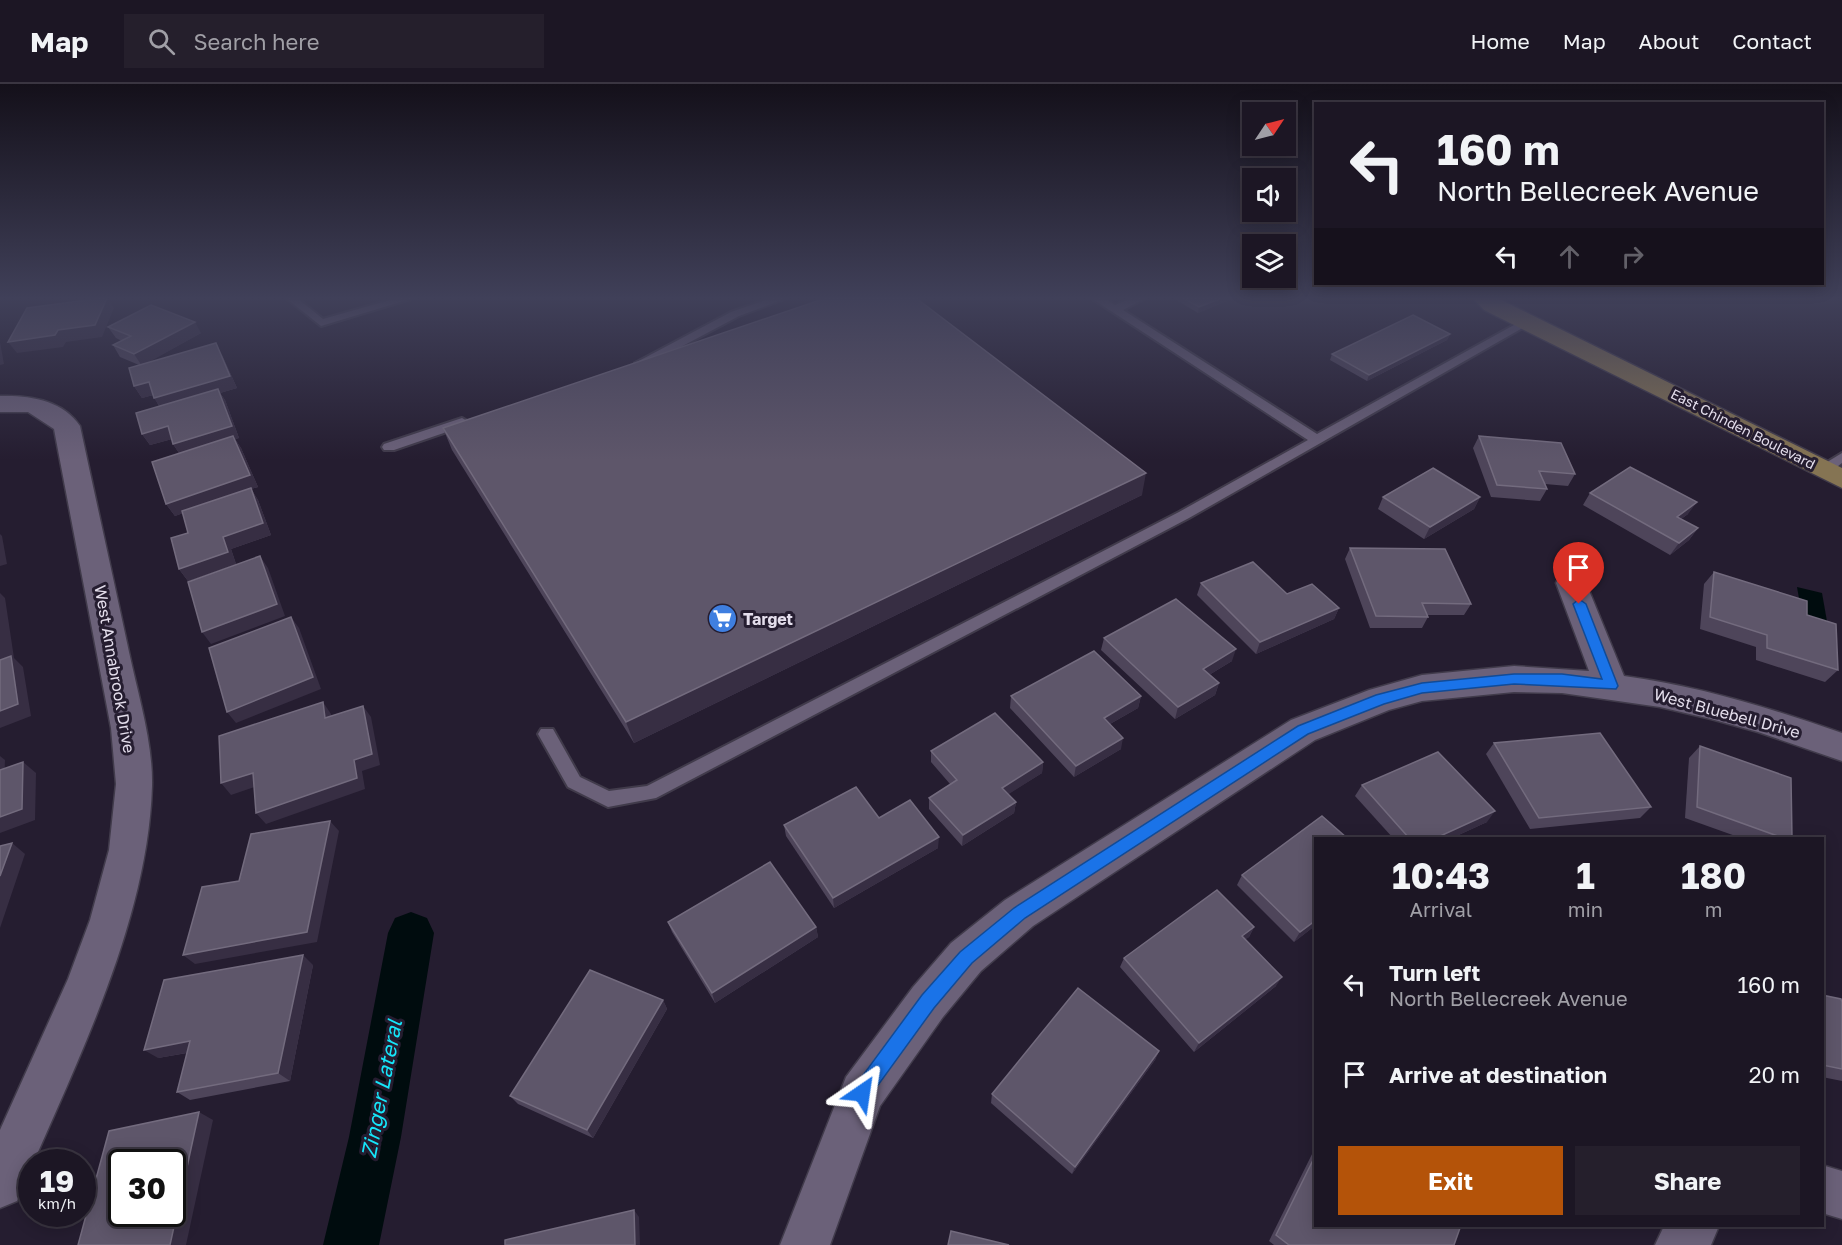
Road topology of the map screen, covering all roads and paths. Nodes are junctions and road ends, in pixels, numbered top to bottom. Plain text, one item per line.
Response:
1 (663, 352) edge
2 (1181, 352) edge
3 (1473, 352) edge
4 (1590, 352) edge
5 (629, 367) edge
6 (16, 404) edge
7 (476, 418) edge
8 (1317, 440) junction
9 (389, 447) dead end
10 (1836, 469) edge
11 (1572, 583) dead end
12 (1611, 686) junction
13 (548, 734) dead end
14 (1842, 747) edge
15 (0, 1184) edge
16 (1824, 1190) edge
17 (1842, 1195) edge
18 (1694, 1227) edge
19 (805, 1245) edge
20 (1680, 1245) edge

1 - 5 lane
2 - 8 lane
3 - 8 lane
4 - 10 main road, East Chinden Boulevard
6 - 15 street, West Annabrook Drive
7 - 9 lane
8 - 13 lane
11 - 12 street
12 - 14 street, West Bluebell Drive
12 - 19 street, West Bluebell Drive
16 - 17 street
18 - 20 street

